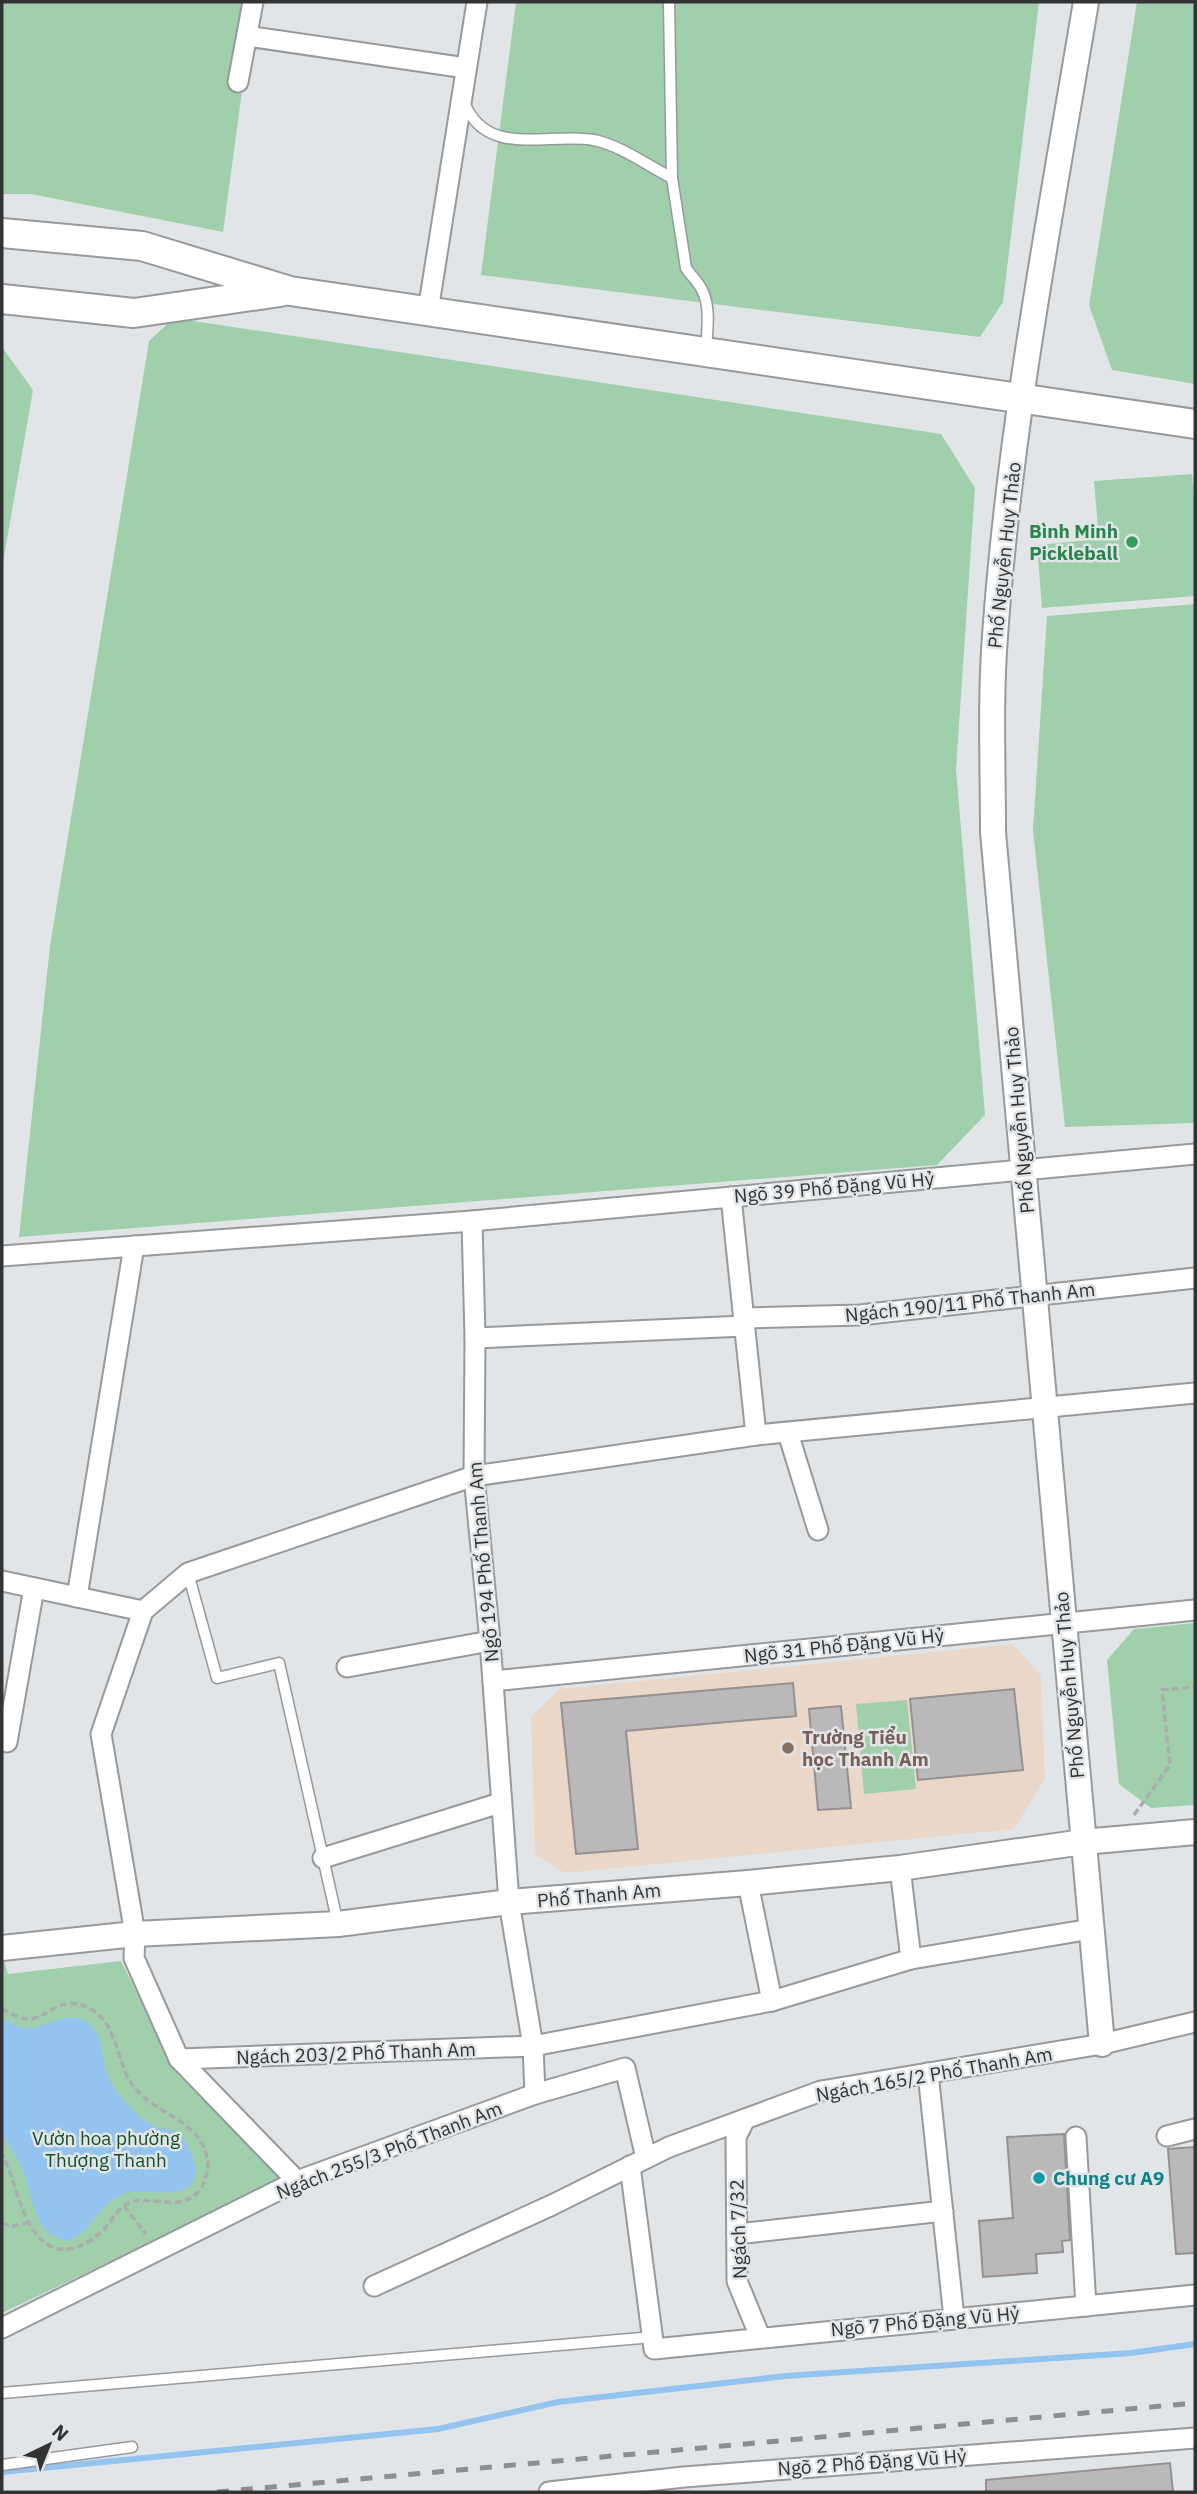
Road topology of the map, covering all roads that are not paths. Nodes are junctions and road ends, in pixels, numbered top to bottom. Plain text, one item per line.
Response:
1 (253, 2) edge
2 (477, 2) edge
3 (669, 2) edge
4 (1086, 2) edge
5 (247, 37) junction
6 (466, 68) junction
7 (239, 82) dead end
8 (462, 96) junction
9 (672, 178) junction
10 (2, 233) edge
11 (290, 291) junction
12 (2, 299) edge
13 (428, 311) junction
14 (706, 352) junction
15 (1020, 398) junction
16 (1195, 424) edge
17 (1195, 1154) edge
18 (1023, 1170) junction
19 (731, 1197) junction
20 (472, 1221) junction
21 (134, 1246) junction
22 (2, 1256) edge
23 (1195, 1278) edge
24 (1034, 1297) junction
25 (744, 1322) junction
26 (475, 1338) junction
27 (1195, 1393) edge
28 (1044, 1408) junction
29 (789, 1433) junction
30 (756, 1435) junction
31 (474, 1476) junction
32 (818, 1530) dead end
33 (188, 1573) junction
34 (2, 1581) edge
35 (34, 1588) junction
36 (77, 1597) junction
37 (1195, 1610) edge
38 (143, 1611) junction
39 (1063, 1622) junction
40 (490, 1641) junction
41 (347, 1667) dead end
42 (493, 1681) junction
43 (7, 1742) dead end
44 (500, 1803) junction
45 (1195, 1832) edge
46 (1083, 1842) junction
47 (323, 1858) junction
48 (900, 1867) junction
49 (748, 1883) junction
50 (509, 1902) junction
51 (338, 1923) junction
52 (1091, 1929) junction
53 (135, 1934) junction
54 (2, 1948) edge
55 (911, 1959) junction
56 (772, 2001) junction
57 (1195, 2022) edge
58 (1102, 2045) junction
59 (534, 2046) junction
60 (179, 2059) junction
61 (928, 2073) junction
62 (535, 2094) junction
63 (745, 2119) junction
64 (1195, 2129) edge
65 (1167, 2136) dead end
66 (1076, 2137) dead end
67 (638, 2162) junction
68 (297, 2182) junction
69 (943, 2211) junction
70 (737, 2234) junction
71 (374, 2286) dead end
72 (1195, 2295) edge
73 (1086, 2306) junction
74 (954, 2318) junction
75 (2, 2328) edge
76 (760, 2337) junction
77 (654, 2343) junction
78 (2, 2393) edge
79 (1195, 2438) edge
80 (132, 2447) dead end
81 (2, 2465) edge
82 (685, 2484) edge
83 (550, 2492) edge

1 - 5 street
2 - 6 street
3 - 9 lane
4 - 15 street, Phố Nguyễn Huy Thảo
5 - 6 street
5 - 7 street
6 - 8 street
8 - 9 lane
8 - 13 street
9 - 14 lane
10 - 11 main road
11 - 12 main road
11 - 13 main road
13 - 14 main road
14 - 15 main road
15 - 16 main road
15 - 18 street, Phố Nguyễn Huy Thảo
17 - 18 street, Ngõ 39 Phố Đặng Vũ Hỷ
18 - 19 street, Ngõ 39 Phố Đặng Vũ Hỷ
18 - 24 street, Phố Nguyễn Huy Thảo
19 - 20 street, Ngõ 39 Phố Đặng Vũ Hỷ
19 - 25 street
20 - 21 street, Ngõ 39 Phố Đặng Vũ Hỷ
20 - 26 street, Ngõ 194 Phố Thanh Am
21 - 22 street, Ngõ 39 Phố Đặng Vũ Hỷ
21 - 36 street
23 - 24 street, Ngách 190/11 Phố Thanh Am
24 - 25 street, Ngách 190/11 Phố Thanh Am
24 - 28 street, Phố Nguyễn Huy Thảo
25 - 26 street, Ngách 190/11 Phố Thanh Am
25 - 30 street
26 - 31 street, Ngõ 194 Phố Thanh Am
27 - 28 street
28 - 29 street
28 - 39 street, Phố Nguyễn Huy Thảo
29 - 30 street
29 - 32 street
30 - 31 street
31 - 33 street
31 - 40 street, Ngõ 194 Phố Thanh Am
33 - 38 street
33 - 47 lane
34 - 35 street
35 - 36 street
35 - 43 street
36 - 38 street
37 - 39 street, Ngõ 31 Phố Đặng Vũ Hỷ
38 - 53 street
39 - 42 street, Ngõ 31 Phố Đặng Vũ Hỷ
39 - 46 street, Phố Nguyễn Huy Thảo
40 - 41 street
40 - 42 street, Ngõ 194 Phố Thanh Am
42 - 44 street, Ngõ 194 Phố Thanh Am
44 - 47 street
44 - 50 street, Ngõ 194 Phố Thanh Am
45 - 46 street, Phố Thanh Am
46 - 48 street, Phố Thanh Am
46 - 52 street, Phố Nguyễn Huy Thảo
47 - 51 lane
48 - 49 street, Phố Thanh Am
48 - 55 street
49 - 50 street, Phố Thanh Am
49 - 56 street
50 - 51 street, Phố Thanh Am
50 - 59 street, Ngõ 194 Phố Thanh Am
51 - 53 street, Phố Thanh Am
52 - 55 street, Ngách 203/2 Phố Thanh Am
52 - 58 street, Phố Nguyễn Huy Thảo
53 - 54 street, Phố Thanh Am
53 - 60 street
55 - 56 street, Ngách 203/2 Phố Thanh Am
56 - 59 street, Ngách 203/2 Phố Thanh Am
57 - 58 street, Ngách 165/2 Phố Thanh Am
58 - 61 street, Ngách 165/2 Phố Thanh Am
59 - 60 street, Ngách 203/2 Phố Thanh Am
59 - 62 street, Ngõ 194 Phố Thanh Am
60 - 68 street
61 - 63 street, Ngách 165/2 Phố Thanh Am
61 - 69 street
62 - 67 street, Ngách 255/3 Phố Thanh Am
62 - 68 street, Ngách 255/3 Phố Thanh Am
63 - 67 street, Ngách 165/2 Phố Thanh Am
63 - 70 street, Ngách 7/32
64 - 65 street
66 - 73 street
67 - 71 street, Ngách 165/2 Phố Thanh Am
67 - 77 street
68 - 75 street, Ngách 255/3 Phố Thanh Am
69 - 70 street
69 - 74 street
70 - 76 street, Ngách 7/32
72 - 73 street, Ngõ 7 Phố Đặng Vũ Hỷ
73 - 74 street, Ngõ 7 Phố Đặng Vũ Hỷ
74 - 76 street, Ngõ 7 Phố Đặng Vũ Hỷ
76 - 77 street, Ngõ 7 Phố Đặng Vũ Hỷ
77 - 78 lane
79 - 82 street, Ngõ 2 Phố Đặng Vũ Hỷ
80 - 81 lane
82 - 83 street, Ngõ 2 Phố Đặng Vũ Hỷ

